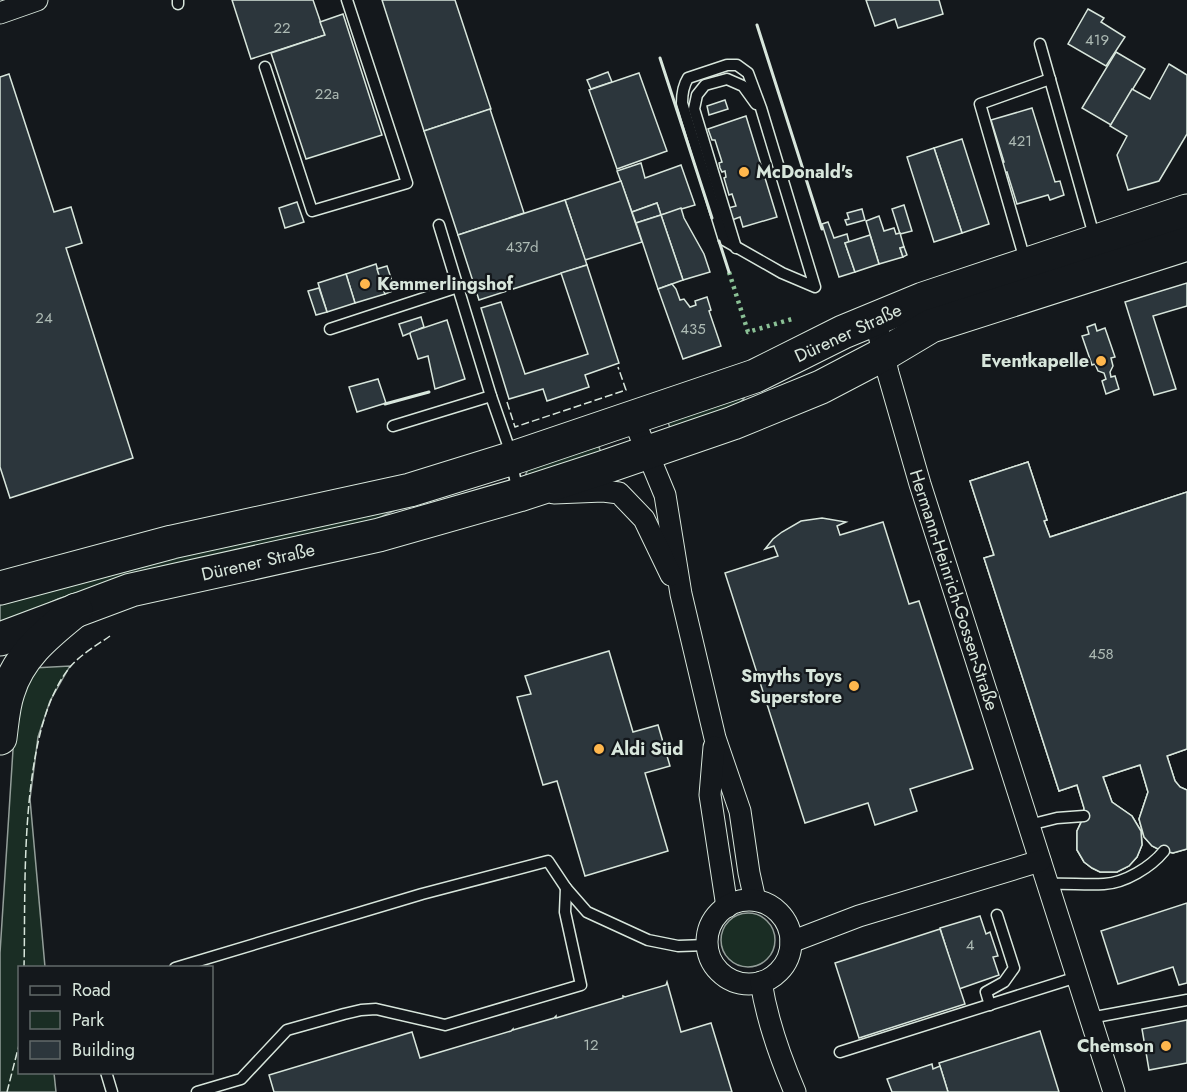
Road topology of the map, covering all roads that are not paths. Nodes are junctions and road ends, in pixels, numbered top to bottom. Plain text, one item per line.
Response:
1 (38, 0) edge
2 (347, 0) edge
3 (4, 8) edge
4 (1040, 44) dead end
5 (265, 67) dead end
6 (1050, 79) junction
7 (761, 108) junction
8 (1187, 211) edge
9 (439, 225) dead end
10 (1096, 242) junction
11 (1187, 244) edge
12 (736, 248) junction
13 (1026, 265) junction
14 (458, 287) junction
15 (875, 318) junction
16 (330, 329) dead end
17 (885, 354) junction
18 (491, 396) junction
19 (633, 418) junction
20 (393, 426) dead end
21 (649, 452) junction
22 (510, 459) junction
23 (519, 495) junction
24 (0, 588) edge
25 (681, 594) junction
26 (76, 610) junction
27 (0, 639) edge
28 (0, 738) edge
29 (715, 738) junction
30 (1084, 816) dead end
31 (1029, 825) junction
32 (1164, 852) dead end
33 (1040, 861) junction
34 (1048, 884) junction
35 (566, 888) junction
36 (755, 900) junction
37 (727, 907) junction
38 (998, 915) dead end
39 (791, 942) junction
40 (707, 945) junction
41 (182, 966) edge
42 (1077, 977) junction
43 (761, 982) junction
44 (1187, 1000) edge
45 (990, 1005) junction
46 (1090, 1018) junction
47 (840, 1053) dead end
48 (107, 1074) edge
49 (112, 1092) edge
50 (197, 1092) edge
51 (795, 1092) edge
52 (1114, 1092) edge

1 - 3 street
2 - 5 lane
4 - 6 lane
6 - 10 lane
6 - 13 lane
7 - 12 lane
7 - 12 lane
7 - 12 lane
8 - 10 main road, Dürener Straße
9 - 14 lane
10 - 13 main road, Dürener Straße
11 - 17 main road, Dürener Straße
13 - 15 main road, Dürener Straße
14 - 16 lane
14 - 18 lane
15 - 17 street, Hermann-Heinrich-Gossen-Straße
15 - 19 main road, Dürener Straße
17 - 21 main road, Dürener Straße
17 - 31 street, Hermann-Heinrich-Gossen-Straße
18 - 20 lane
18 - 22 lane
19 - 21 street
19 - 22 main road, Dürener Straße
21 - 23 main road, Dürener Straße
21 - 25 street
22 - 23 lane
22 - 24 main road, Dürener Straße
23 - 25 street
23 - 26 main road, Dürener Straße
25 - 29 street
26 - 27 main road, Dürener Straße
26 - 28 main road
29 - 36 street
29 - 37 street
30 - 31 lane
31 - 33 street, Hermann-Heinrich-Gossen-Straße
32 - 34 lane
33 - 34 street, Hermann-Heinrich-Gossen-Straße
33 - 39 street
34 - 42 street, Hermann-Heinrich-Gossen-Straße
35 - 40 lane
35 - 41 lane
35 - 50 lane
36 - 37 street
36 - 39 street
37 - 40 street
38 - 45 lane
39 - 43 street
40 - 43 street
42 - 45 lane
42 - 46 street, Hermann-Heinrich-Gossen-Straße
43 - 51 street
44 - 46 lane
45 - 47 lane
46 - 52 street, Hermann-Heinrich-Gossen-Straße
48 - 49 lane

